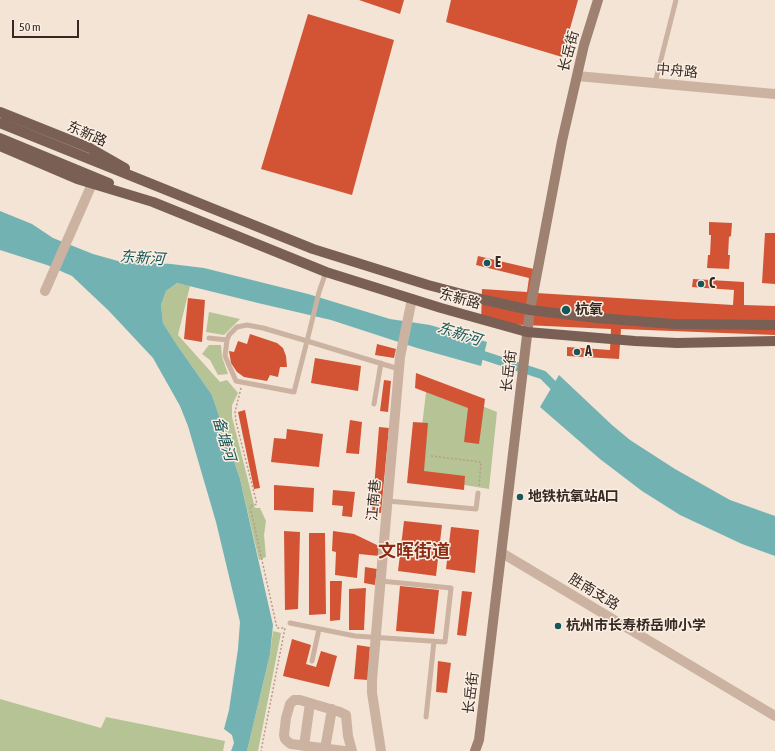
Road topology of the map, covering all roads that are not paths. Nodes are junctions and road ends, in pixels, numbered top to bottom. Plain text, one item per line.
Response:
1 (598, 0) edge
2 (676, 0) edge
3 (576, 76) junction
4 (655, 83) junction
5 (775, 94) edge
6 (0, 112) edge
7 (0, 123) edge
8 (0, 138) edge
9 (0, 146) edge
10 (92, 184) junction
11 (160, 187) junction
12 (153, 202) junction
13 (326, 272) junction
14 (45, 291) dead end
15 (412, 299) junction
16 (530, 310) junction
17 (775, 326) edge
18 (528, 332) junction
19 (209, 338) dead end
20 (227, 340) junction
21 (307, 341) junction
22 (775, 341) edge
23 (380, 363) junction
24 (399, 369) junction
25 (374, 404) dead end
26 (478, 493) road end
27 (388, 501) junction
28 (502, 552) junction
29 (382, 581) junction
30 (290, 623) dead end
31 (320, 629) junction
32 (376, 638) junction
33 (434, 641) junction
34 (312, 661) dead end
35 (310, 703) junction
36 (332, 709) junction
37 (775, 716) edge
38 (426, 717) dead end
39 (304, 746) junction
40 (325, 749) junction
41 (344, 751) edge
42 (352, 751) edge
43 (382, 751) edge
44 (475, 751) edge

1 - 3 street, 长岳街
2 - 4 lane
3 - 4 street, 中舟路
3 - 16 street, 长岳街
4 - 5 street, 中舟路
6 - 11 main road, 东新路
7 - 11 main road, 东新路
8 - 12 main road, 东新路
9 - 10 main road, 东新路
10 - 12 main road, 东新路
10 - 14 street
11 - 16 main road, 东新路
12 - 13 main road, 东新路
13 - 15 main road, 东新路
13 - 21 lane
15 - 18 main road, 东新路
15 - 24 street, 江南巷
16 - 17 main road, 东新路
16 - 18 street, 长岳街
18 - 22 main road, 东新路
18 - 28 street, 长岳街
19 - 20 lane
20 - 21 lane
20 - 21 lane
21 - 23 lane
23 - 24 lane
23 - 25 lane
24 - 27 street, 江南巷
26 - 27 lane
27 - 29 street, 江南巷
28 - 37 street, 胜南支路
28 - 44 street, 长岳街
29 - 32 street, 江南巷
29 - 33 lane
30 - 31 lane
31 - 32 lane
31 - 34 lane
32 - 33 lane
32 - 43 street, 江南巷
33 - 38 lane
35 - 36 street
35 - 39 street
35 - 39 street
36 - 40 street
36 - 42 street
39 - 40 street
40 - 41 street

